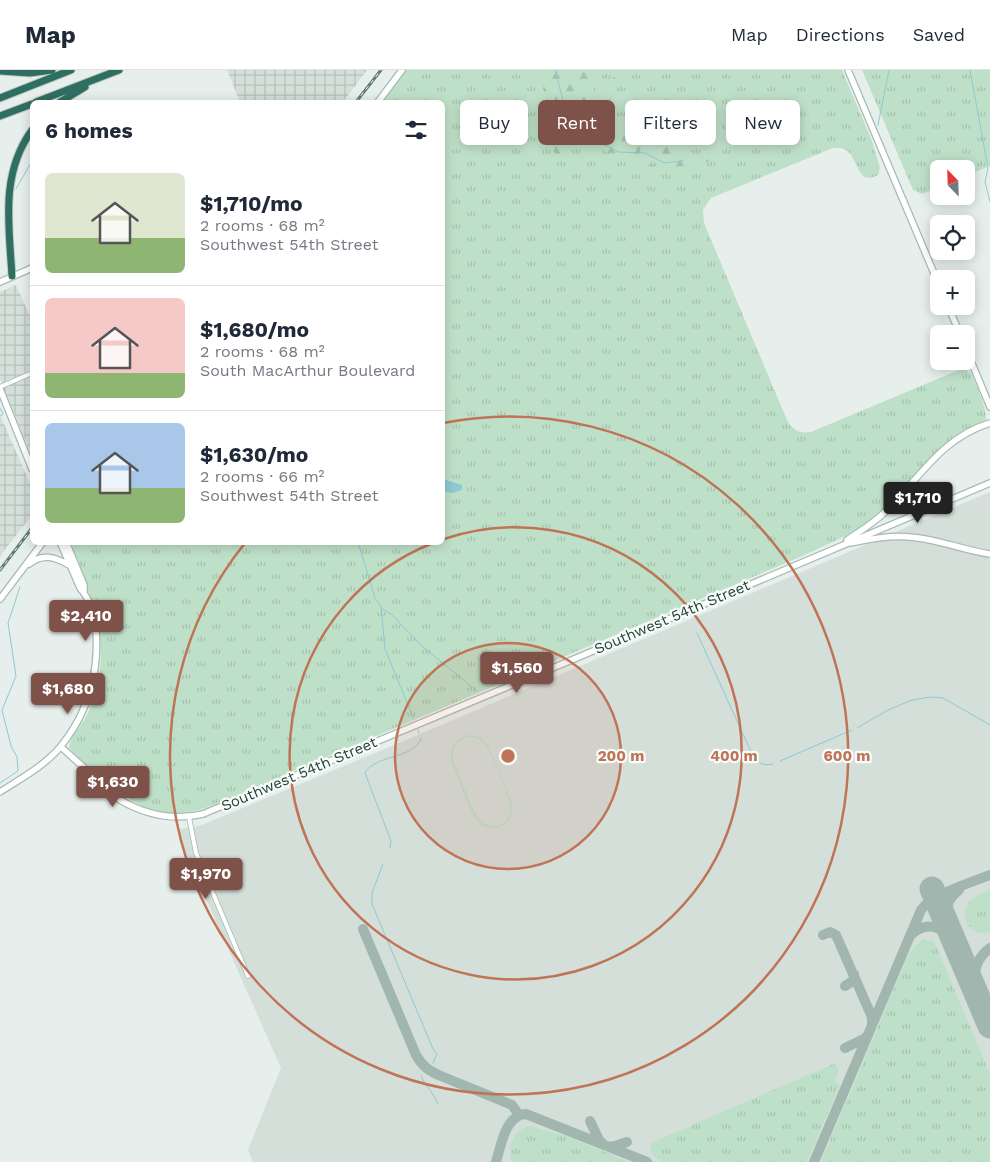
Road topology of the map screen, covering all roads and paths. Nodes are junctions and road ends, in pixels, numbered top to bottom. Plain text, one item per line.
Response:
1 (52, 70) edge
2 (72, 70) edge
3 (120, 70) edge
4 (402, 70) edge
5 (848, 70) edge
6 (0, 72) edge
7 (98, 79) junction
8 (0, 98) edge
9 (42, 100) edge
10 (63, 100) edge
11 (380, 100) edge
12 (30, 105) edge
13 (0, 116) edge
14 (30, 133) edge
15 (30, 269) edge
16 (933, 270) edge
17 (12, 276) junction
18 (0, 282) edge
19 (974, 370) edge
20 (30, 374) edge
21 (0, 388) edge
22 (990, 407) edge
23 (990, 422) edge
24 (30, 464) edge
25 (990, 483) edge
26 (41, 545) edge
27 (61, 545) edge
28 (67, 545) edge
29 (837, 546) junction
30 (990, 554) edge
31 (70, 566) junction
32 (24, 568) junction
33 (84, 593) junction
34 (0, 599) edge
35 (61, 747) junction
36 (0, 792) edge
37 (189, 817) junction
38 (248, 976) dead end

1 - 6 highway
2 - 8 highway
3 - 7 highway
4 - 11 main road
5 - 16 main road
7 - 9 highway
7 - 10 highway
12 - 13 highway
14 - 17 highway
15 - 17 main road
17 - 18 main road
19 - 22 main road
20 - 21 street
21 - 24 main road
23 - 29 main road
25 - 29 main road, Southwest 54th Street
26 - 32 main road
27 - 31 main road
28 - 33 main road
29 - 30 main road
29 - 37 main road, Southwest 54th Street
31 - 32 main road
31 - 33 main road
32 - 34 main road
33 - 35 main road
35 - 36 main road
35 - 37 main road, Southwest 54th Street
37 - 38 street

